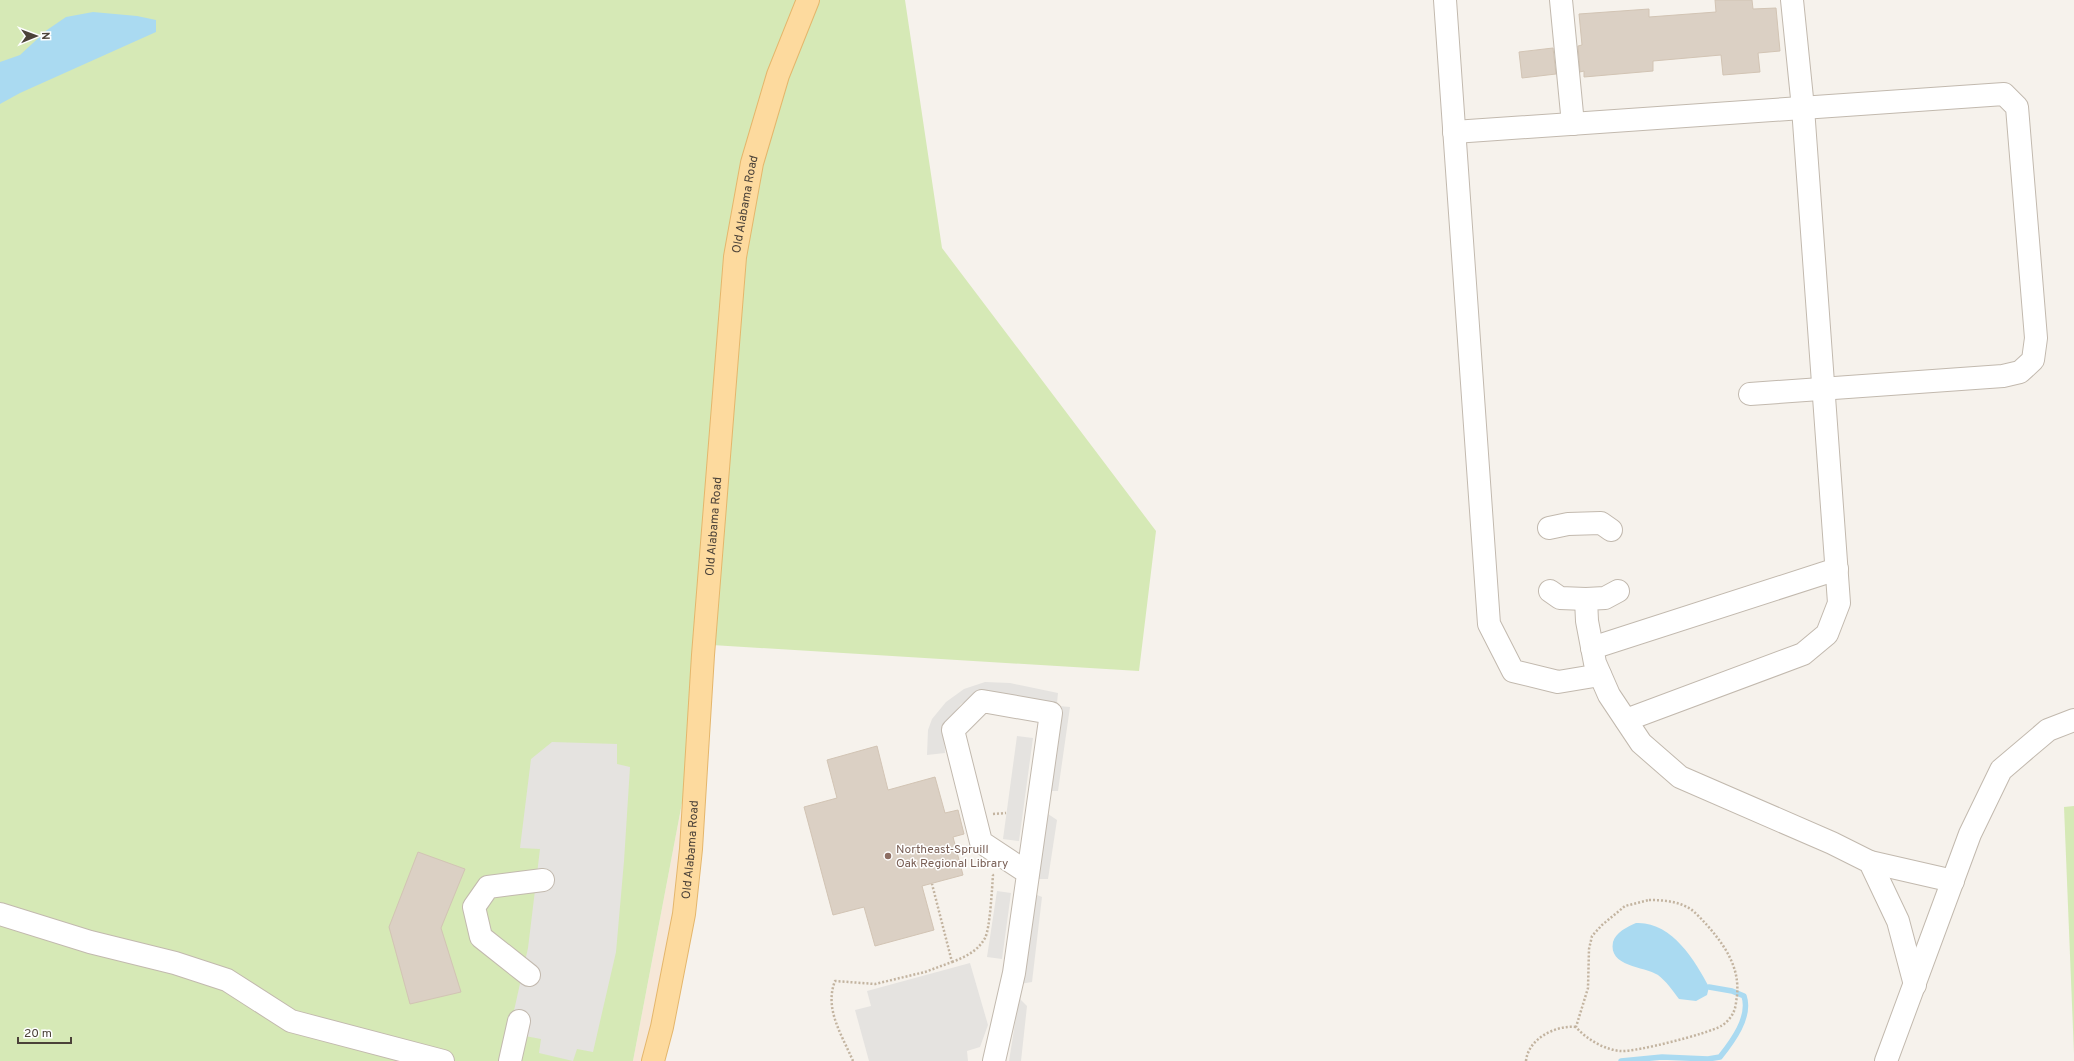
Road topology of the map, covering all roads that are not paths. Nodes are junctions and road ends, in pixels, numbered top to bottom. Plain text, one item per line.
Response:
1 (808, 0) edge
2 (1445, 0) edge
3 (1561, 0) edge
4 (1792, 0) edge
5 (1803, 108) junction
6 (1573, 124) junction
7 (1454, 132) junction
8 (1823, 388) junction
9 (1750, 394) dead end
10 (1549, 528) dead end
11 (1612, 530) dead end
12 (1837, 569) junction
13 (1550, 591) dead end
14 (1618, 591) dead end
15 (1586, 599) junction
16 (1592, 648) junction
17 (1600, 675) junction
18 (1626, 720) junction
19 (2074, 720) edge
20 (1870, 862) junction
21 (1028, 873) junction
22 (543, 880) dead end
23 (1953, 882) junction
24 (0, 914) edge
25 (529, 975) dead end
26 (1915, 985) junction
27 (519, 1021) dead end
28 (434, 1060) edge
29 (510, 1061) edge
30 (653, 1061) edge
31 (994, 1061) edge
32 (1886, 1061) edge

1 - 30 main road, Old Alabama Road
2 - 7 lane
3 - 6 lane
4 - 5 lane
5 - 6 lane
5 - 8 lane
5 - 8 lane
6 - 7 lane
7 - 17 lane
8 - 9 lane
8 - 12 lane
10 - 11 lane
12 - 16 lane
12 - 18 lane
13 - 15 lane
14 - 15 lane
15 - 16 lane
16 - 17 lane
17 - 18 lane
18 - 20 lane
19 - 23 lane
20 - 23 lane
20 - 26 lane
21 - 21 lane
21 - 31 lane
22 - 25 lane
23 - 26 lane
24 - 28 lane
26 - 32 lane
27 - 29 lane

